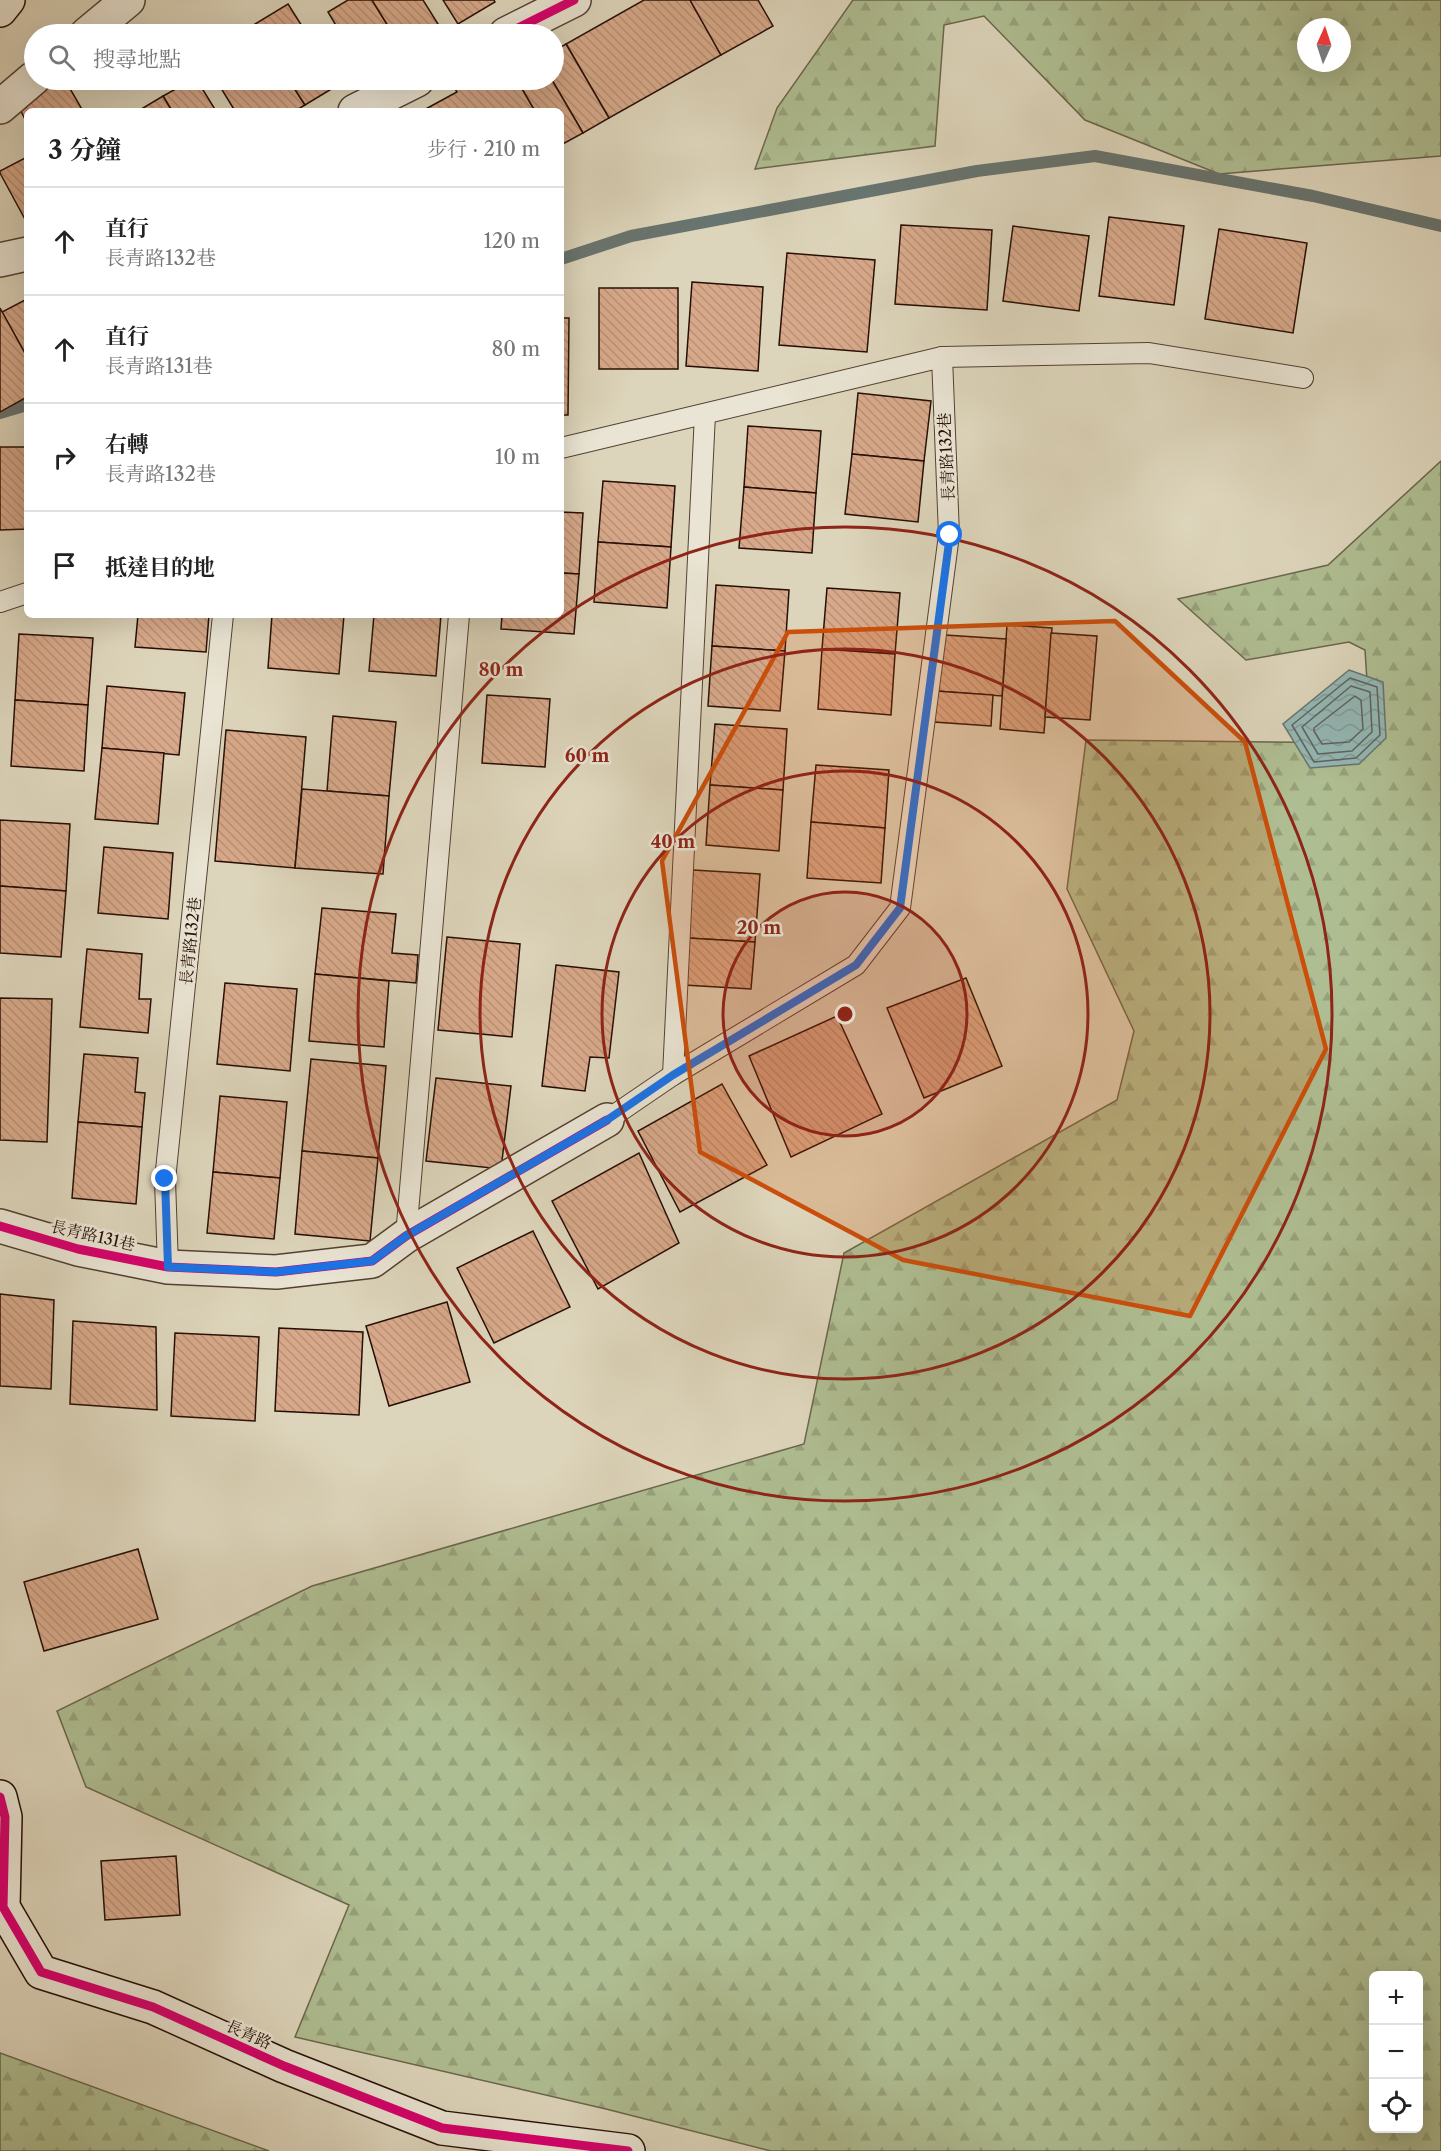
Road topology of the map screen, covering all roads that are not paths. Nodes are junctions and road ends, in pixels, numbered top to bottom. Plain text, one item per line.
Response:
1 (8, 0) edge
2 (128, 0) edge
3 (574, 0) edge
4 (0, 10) edge
5 (99, 24) edge
6 (526, 24) edge
7 (24, 87) edge
8 (397, 90) edge
9 (0, 108) edge
10 (361, 108) edge
11 (24, 256) edge
12 (0, 260) edge
13 (942, 357) junction
14 (1303, 378) dead end
15 (705, 414) junction
16 (564, 447) edge
17 (24, 594) edge
18 (0, 602) edge
19 (223, 618) edge
20 (459, 618) edge
21 (673, 1075) junction
22 (607, 1120) joint
23 (0, 1226) edge
24 (406, 1236) junction
25 (168, 1267) junction
26 (0, 1797) edge
27 (628, 2151) edge

1 - 4 street
2 - 5 street
3 - 6 street
7 - 9 street
8 - 10 street
11 - 12 street
13 - 14 lane
13 - 15 lane
13 - 21 lane, 長青路132巷
15 - 16 lane
15 - 21 lane
17 - 18 lane
19 - 25 lane, 長青路132巷
20 - 24 lane
21 - 22 lane, 長青路132巷
22 - 24 street, 長青路131巷
23 - 25 street, 長青路131巷
24 - 25 street, 長青路131巷
26 - 27 street, 長青路

